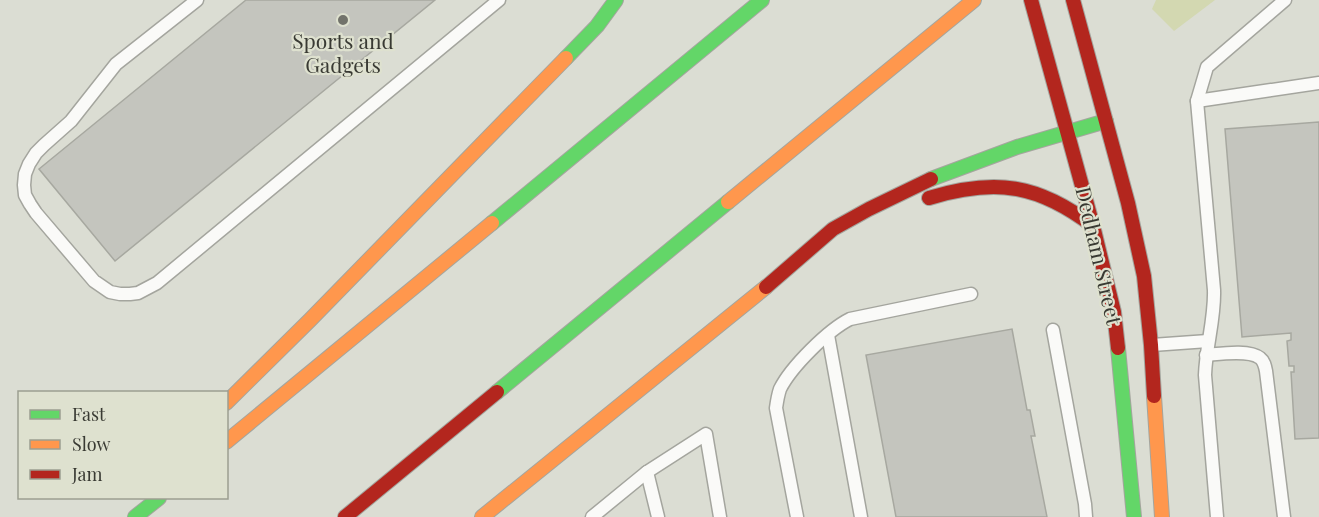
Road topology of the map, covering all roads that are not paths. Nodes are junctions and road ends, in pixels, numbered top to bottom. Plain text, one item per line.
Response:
1 (197, 0) edge
2 (499, 0) edge
3 (762, 0) edge
4 (974, 0) edge
5 (1073, 0) edge
6 (1285, 0) edge
7 (623, 1) edge
8 (1032, 1) edge
9 (1319, 83) edge
10 (1197, 101) junction
11 (1106, 121) junction
12 (1068, 132) junction
13 (914, 206) dead end
14 (1093, 226) junction
15 (825, 254) dead end
16 (783, 273) junction
17 (971, 294) dead end
18 (1053, 330) dead end
19 (828, 335) junction
20 (1208, 341) junction
21 (1134, 346) junction
22 (1206, 355) junction
23 (228, 401) edge
24 (228, 440) edge
25 (647, 472) junction
26 (139, 499) edge
27 (158, 499) edge
28 (123, 517) edge
29 (135, 517) edge
30 (345, 517) edge
31 (482, 517) edge
32 (592, 517) edge
33 (658, 517) edge
34 (720, 517) edge
35 (797, 517) edge
36 (861, 517) edge
37 (1086, 517) edge
38 (1134, 517) edge
39 (1162, 517) edge
40 (1217, 517) edge
41 (1284, 517) edge

1 - 2 lane
3 - 24 main road
4 - 30 main road
5 - 11 main road, Dedham Street
6 - 10 lane
7 - 23 main road
8 - 12 main road, Dedham Street
9 - 10 lane
10 - 20 lane
11 - 12 main road
11 - 21 main road, Dedham Street
12 - 14 main road, Dedham Street
12 - 16 main road
13 - 14 main road
14 - 21 main road, Dedham Street
15 - 16 main road
16 - 31 main road
17 - 19 lane
18 - 37 lane
19 - 35 lane
19 - 36 lane
20 - 21 lane
20 - 22 lane
21 - 38 main road, Dedham Street
21 - 39 main road, Dedham Street
22 - 40 lane
22 - 41 lane
25 - 32 lane
25 - 33 lane
25 - 34 lane
26 - 28 main road
27 - 29 main road

